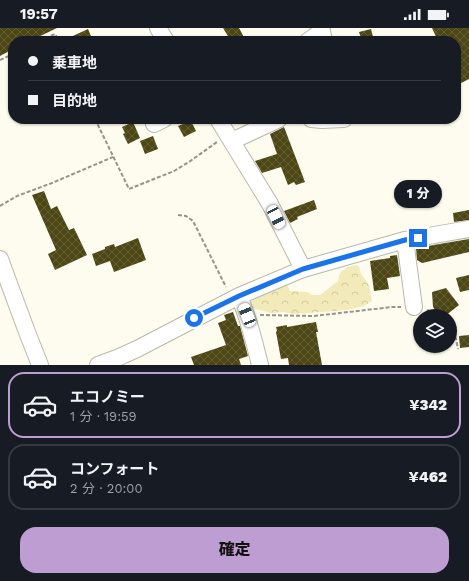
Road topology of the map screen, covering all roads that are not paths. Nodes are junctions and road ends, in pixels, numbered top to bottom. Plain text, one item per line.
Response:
1 (315, 36) edge
2 (323, 36) edge
3 (221, 124) edge
4 (269, 124) edge
5 (232, 141) junction
6 (469, 229) edge
7 (405, 240) junction
8 (0, 259) edge
9 (303, 269) junction
10 (236, 298) junction
11 (414, 307) road end
12 (40, 365) edge
13 (98, 365) edge
14 (260, 365) edge

1 - 2 street
3 - 5 street
4 - 5 street
5 - 9 street
6 - 7 street
7 - 9 street
7 - 11 street
8 - 12 street
9 - 10 street
10 - 13 street
10 - 14 street

